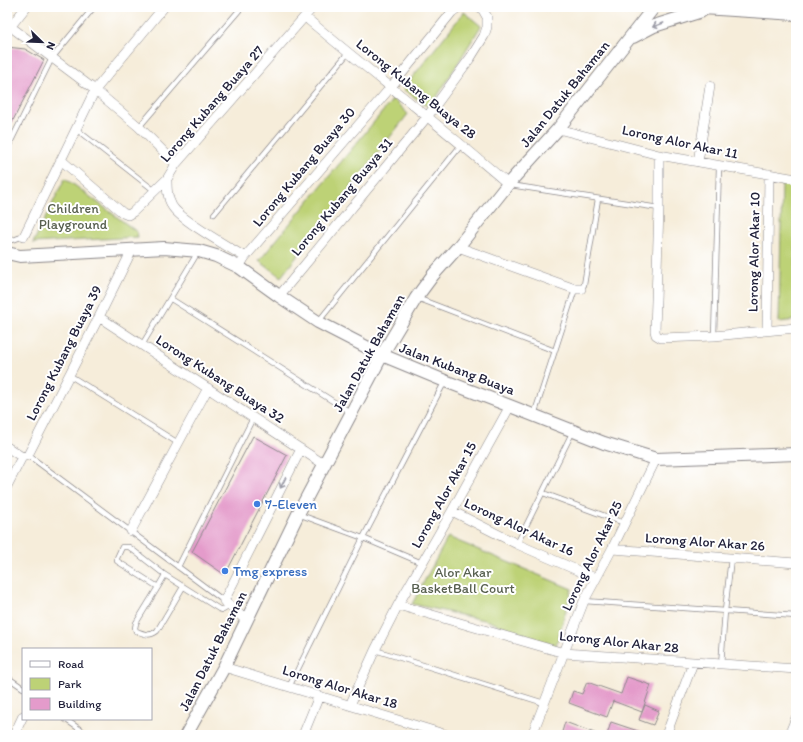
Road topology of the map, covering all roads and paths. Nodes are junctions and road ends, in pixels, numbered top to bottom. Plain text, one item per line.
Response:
1 (26, 7) edge
2 (94, 7) edge
3 (164, 7) edge
4 (242, 7) edge
5 (313, 7) edge
6 (459, 7) edge
7 (480, 7) edge
8 (654, 7) edge
9 (687, 7) edge
10 (716, 8) edge
11 (790, 11) edge
12 (305, 16) junction
13 (9, 25) edge
14 (630, 39) junction
15 (348, 53) junction
16 (52, 58) junction
17 (710, 86) dead end
18 (391, 87) junction
19 (95, 90) junction
20 (427, 117) junction
21 (139, 127) junction
22 (76, 129) junction
23 (558, 129) junction
24 (462, 144) junction
25 (7, 149) edge
26 (659, 155) junction
27 (61, 160) junction
28 (698, 162) junction
29 (176, 164) junction
30 (719, 166) junction
31 (769, 174) junction
32 (167, 179) junction
33 (796, 179) edge
34 (508, 184) junction
35 (155, 191) junction
36 (598, 199) junction
37 (659, 208) junction
38 (214, 214) dead end
39 (7, 236) edge
40 (24, 236) joint
41 (458, 247) junction
42 (132, 250) junction
43 (199, 251) junction
44 (7, 253) edge
45 (242, 262) junction
46 (578, 289) junction
47 (278, 296) junction
48 (416, 298) junction
49 (171, 299) junction
50 (99, 317) junction
51 (318, 322) junction
52 (796, 328) edge
53 (767, 330) junction
54 (714, 336) junction
55 (142, 345) junction
56 (555, 351) junction
57 (382, 355) junction
58 (68, 375) junction
59 (445, 381) junction
60 (208, 388) junction
61 (510, 406) junction
62 (352, 414) junction
63 (534, 415) junction
64 (253, 418) junction
65 (573, 431) junction
66 (178, 443) junction
67 (7, 447) edge
68 (301, 449) junction
69 (796, 454) edge
70 (25, 456) junction
71 (656, 459) junction
72 (325, 465) junction
73 (7, 486) edge
74 (543, 493) junction
75 (452, 511) junction
76 (298, 514) junction
77 (624, 523) junction
78 (130, 531) junction
79 (363, 538) junction
80 (517, 544) junction
81 (612, 549) junction
82 (731, 558) junction
83 (422, 563) junction
84 (796, 563) edge
85 (178, 567) junction
86 (165, 575) junction
87 (595, 578) junction
88 (158, 587) junction
89 (183, 587) junction
90 (584, 601) junction
91 (227, 604) junction
92 (398, 605) junction
93 (725, 611) junction
94 (796, 616) edge
95 (247, 621) junction
96 (375, 650) junction
97 (564, 653) junction
98 (693, 663) junction
99 (721, 665) junction
100 (224, 667) junction
101 (796, 669) edge
102 (7, 677) edge
103 (22, 687) edge
104 (289, 687) junction
105 (319, 696) junction
106 (544, 703) junction
107 (350, 705) junction
108 (22, 718) edge
109 (796, 718) edge
110 (66, 720) edge
111 (419, 726) junction
112 (14, 735) edge
113 (88, 735) edge
114 (186, 735) edge
115 (303, 735) edge
116 (415, 735) edge
117 (447, 735) edge
118 (532, 735) edge
119 (666, 735) edge
120 (789, 735) edge

1 - 13 street
2 - 16 lane
3 - 19 street
4 - 21 lane
5 - 12 street, Lorong Kubang Buaya 27
6 - 18 street, Lorong Kubang Buaya 30
7 - 20 street, Lorong Kubang Buaya 31
8 - 14 street, Jalan Datuk Bahaman
9 - 10 street
10 - 11 street
10 -> 14 street
12 - 15 street, Lorong Kubang Buaya 28
12 - 29 street, Lorong Kubang Buaya 27
13 - 16 street
14 - 23 street, Jalan Datuk Bahaman
15 - 18 street, Lorong Kubang Buaya 28
15 - 38 lane
16 - 19 street
16 - 25 lane
17 - 28 street
18 - 20 street, Lorong Kubang Buaya 28
18 - 45 street, Lorong Kubang Buaya 30
19 - 21 street
19 - 22 street
20 - 24 street, Lorong Kubang Buaya 28
20 - 47 street, Lorong Kubang Buaya 31
21 - 29 street
22 - 27 street
22 - 35 lane
23 - 26 street, Lorong Alor Akar 11
23 - 34 street, Jalan Datuk Bahaman
24 - 34 street, Lorong Kubang Buaya 28
24 - 51 lane
26 - 28 street, Lorong Alor Akar 11
26 - 37 street
27 - 35 street, Lorong Kubang Buaya 27
27 - 40 street
28 - 30 street, Lorong Alor Akar 11
29 - 32 street, Lorong Kubang Buaya 27
30 - 31 street, Lorong Alor Akar 11
30 - 54 lane
31 - 33 street, Lorong Alor Akar 11
31 - 53 street, Lorong Alor Akar 10
32 - 35 street, Lorong Kubang Buaya 27
32 - 45 street
34 - 36 lane
34 - 41 street, Jalan Datuk Bahaman
36 - 37 lane
36 - 46 lane
37 - 54 street
39 - 40 lane
41 - 46 street
41 - 48 street, Jalan Datuk Bahaman
42 - 43 street, Jalan Kubang Buaya
42 - 44 street, Jalan Kubang Buaya
42 - 50 street, Lorong Kubang Buaya 39
43 - 45 street, Jalan Kubang Buaya
43 - 49 lane
45 - 47 street, Jalan Kubang Buaya
46 - 56 lane
47 - 51 street, Jalan Kubang Buaya
48 - 56 lane
48 - 57 street, Jalan Datuk Bahaman
49 - 55 lane
49 - 62 lane
50 - 55 street, Lorong Kubang Buaya 32
50 - 58 street, Lorong Kubang Buaya 39
51 - 57 street, Jalan Kubang Buaya
52 - 53 street
53 - 54 street
55 - 60 street, Lorong Kubang Buaya 32
56 - 63 lane
57 - 59 street, Jalan Kubang Buaya
57 - 62 street, Jalan Datuk Bahaman
58 - 66 lane
58 - 70 street, Lorong Kubang Buaya 39
59 - 61 street, Jalan Kubang Buaya
59 - 79 lane
60 - 64 street, Lorong Kubang Buaya 32
60 - 66 street
61 - 63 street, Jalan Kubang Buaya
61 - 75 street, Lorong Alor Akar 15
62 - 72 street, Jalan Datuk Bahaman
63 - 65 street, Jalan Kubang Buaya
64 - 68 street, Lorong Kubang Buaya 32
64 - 85 lane
65 - 71 street, Jalan Kubang Buaya
65 - 74 lane
66 - 78 street
67 - 70 street
68 - 72 street, Lorong Kubang Buaya 32
68 -> 91 street
69 - 71 street, Jalan Kubang Buaya
70 - 73 street, Lorong Kubang Buaya 39
70 - 78 lane
71 - 77 street, Lorong Alor Akar 25
72 - 76 street, Jalan Datuk Bahaman
74 - 77 lane
74 - 80 lane
75 - 80 street, Lorong Alor Akar 16
75 - 83 street, Lorong Alor Akar 15
76 - 79 lane
76 - 95 street, Jalan Datuk Bahaman
77 - 81 street, Lorong Alor Akar 25
78 - 85 lane
79 - 83 lane
79 - 104 lane
80 - 87 street, Lorong Alor Akar 16
81 - 82 street, Lorong Alor Akar 26
81 - 87 street, Lorong Alor Akar 25
82 - 84 street, Lorong Alor Akar 26
82 - 93 lane
83 - 92 street, Lorong Alor Akar 15
85 - 91 lane
86 - 88 lane
86 - 88 lane
86 - 89 lane
87 - 90 street, Lorong Alor Akar 25
88 - 89 lane
89 - 91 lane
90 - 93 lane
90 - 97 street, Lorong Alor Akar 25
91 - 95 street
92 - 96 street, Lorong Alor Akar 15
92 - 97 street, Lorong Alor Akar 28
93 - 94 lane
93 - 99 lane
95 - 100 street, Jalan Datuk Bahaman
96 - 106 lane
96 - 107 street, Lorong Alor Akar 15
97 - 98 street, Lorong Alor Akar 28
97 - 106 street, Lorong Alor Akar 25
98 - 99 street, Lorong Alor Akar 28
98 - 119 street
99 - 101 street, Lorong Alor Akar 28
100 - 104 street, Lorong Alor Akar 18
100 - 114 street, Jalan Datuk Bahaman
102 - 103 lane
104 - 105 street, Lorong Alor Akar 18
105 - 107 street, Lorong Alor Akar 18
105 - 115 street
106 - 118 street, Lorong Alor Akar 25
107 - 111 street, Lorong Alor Akar 18
108 - 112 street
109 - 120 street
110 - 113 lane
111 - 116 street
111 - 117 street, Lorong Alor Akar 18

